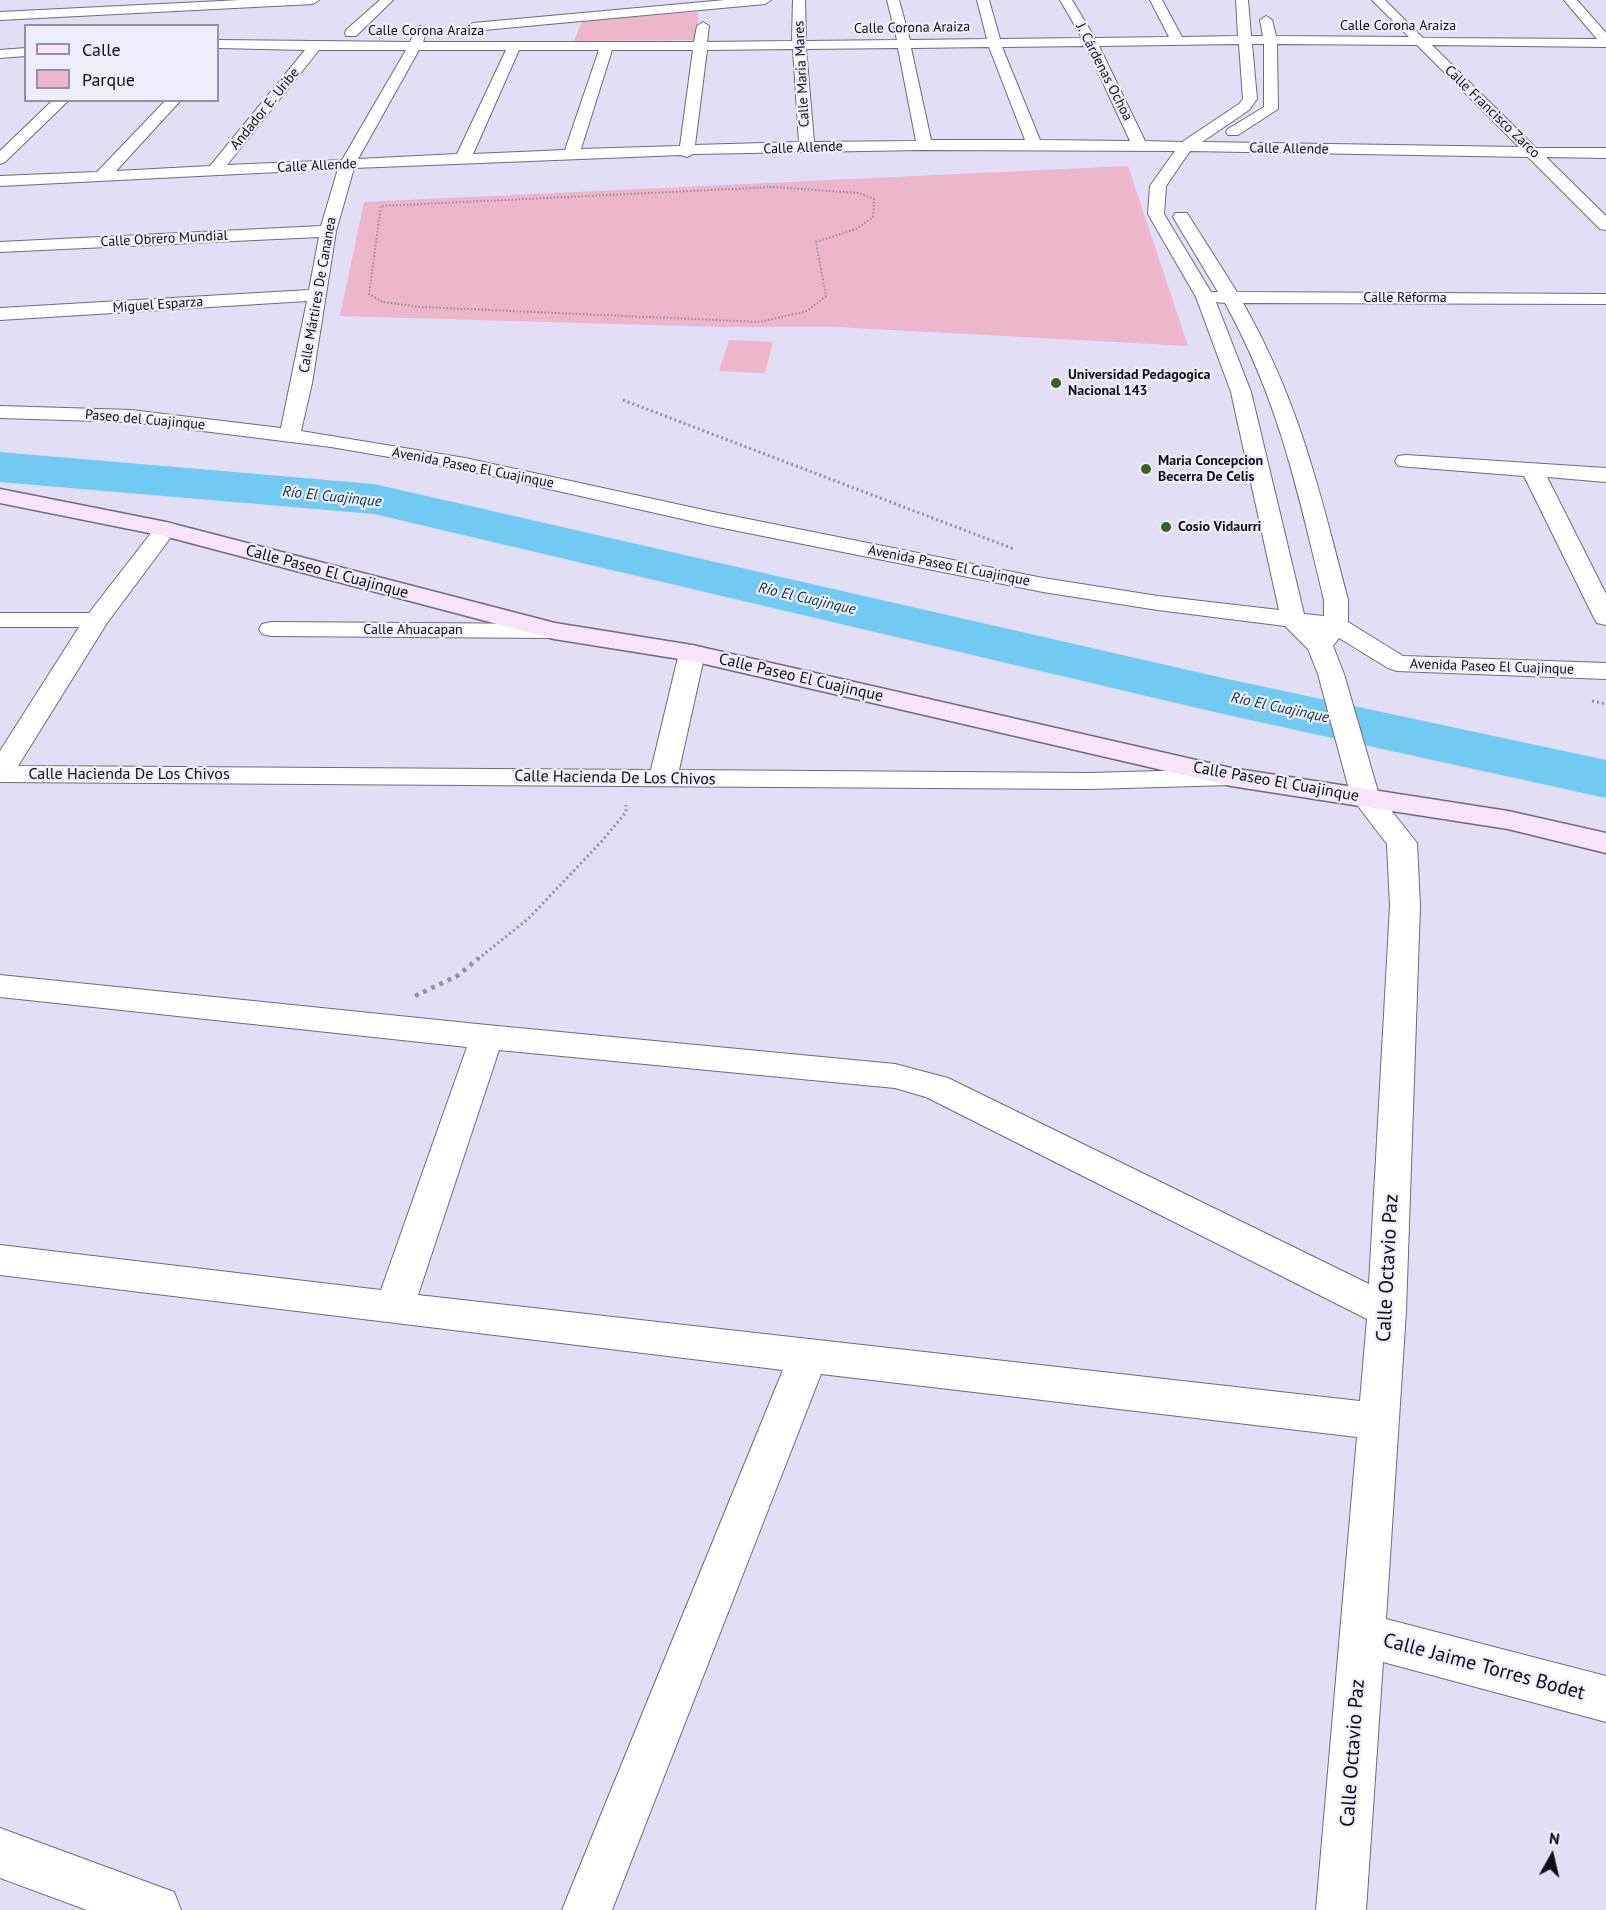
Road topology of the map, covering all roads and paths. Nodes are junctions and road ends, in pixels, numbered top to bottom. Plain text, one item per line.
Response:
1 (142, 0) edge
2 (313, 0) edge
3 (387, 0) edge
4 (765, 0) edge
5 (799, 0) edge
6 (893, 0) edge
7 (982, 0) edge
8 (1066, 0) edge
9 (1156, 0) edge
10 (1242, 0) edge
11 (1378, 0) edge
12 (1570, 0) edge
13 (253, 2) edge
14 (705, 7) junction
15 (498, 9) dead end
16 (130, 10) junction
17 (1263, 10) dead end
18 (0, 16) edge
19 (125, 24) edge
20 (486, 27) junction
21 (464, 28) dead end
22 (375, 32) dead end
23 (351, 33) junction
24 (420, 34) junction
25 (1245, 40) junction
26 (1270, 40) junction
27 (1178, 41) junction
28 (1420, 41) junction
29 (994, 42) junction
30 (1090, 42) junction
31 (1606, 42) edge
32 (904, 43) junction
33 (799, 44) junction
34 (315, 46) junction
35 (514, 46) junction
36 (606, 46) junction
37 (702, 46) junction
38 (220, 47) edge
39 (24, 52) edge
40 (0, 54) edge
41 (60, 102) edge
42 (172, 102) edge
43 (924, 145) junction
44 (1035, 146) junction
45 (1140, 146) junction
46 (807, 147) junction
47 (1186, 147) junction
48 (1207, 147) junction
49 (687, 152) junction
50 (1534, 153) junction
51 (1606, 153) edge
52 (571, 156) junction
53 (0, 159) edge
54 (462, 160) junction
55 (347, 164) junction
56 (214, 171) junction
57 (101, 177) junction
58 (0, 181) edge
59 (773, 187) joint
60 (1606, 225) edge
61 (328, 231) junction
62 (0, 247) edge
63 (315, 295) junction
64 (1232, 296) junction
65 (1205, 297) junction
66 (1606, 299) edge
67 (0, 314) edge
68 (1241, 392) junction
69 (1278, 392) junction
70 (623, 400) dead end
71 (0, 412) edge
72 (290, 435) junction
73 (1406, 461) dead end
74 (1532, 470) junction
75 (1606, 475) edge
76 (0, 496) edge
77 (166, 529) junction
78 (1024, 552) dead end
79 (1596, 579) edge
80 (1606, 618) edge
81 (0, 620) edge
82 (96, 620) junction
83 (1293, 620) junction
84 (1336, 625) junction
85 (272, 629) dead end
86 (554, 631) junction
87 (1320, 646) junction
88 (692, 653) junction
89 (1606, 671) edge
90 (0, 773) edge
91 (1231, 777) junction
92 (624, 778) junction
93 (663, 778) junction
94 (1361, 786) junction
95 (1606, 843) edge
96 (0, 986) edge
97 (361, 1023) junction
98 (487, 1037) junction
99 (0, 1260) edge
100 (394, 1308) junction
101 (1387, 1311) junction
102 (808, 1356) junction
103 (1379, 1421) junction
104 (1363, 1635) junction
105 (1606, 1699) edge
106 (0, 1853) edge
107 (156, 1910) edge
108 (587, 1910) edge
109 (1341, 1910) edge

1 - 16 street
2 - 13 street
3 - 23 street
4 - 14 street
5 - 33 street, Calle María Mares
6 - 32 street
7 - 29 street
8 - 30 street, J. Cárdenas Ochoa
9 - 27 street
10 - 25 street
11 - 28 street, Calle Francisco Zarco
12 - 31 street
13 - 16 street
14 - 20 street
14 - 37 street
15 - 20 street
16 - 18 street
16 - 19 street
17 - 26 street
20 - 21 street
22 - 23 street
23 - 38 street
24 - 34 street, Calle Corona Araiza
24 - 35 street, Calle Corona Araiza
24 - 55 street, Calle Mártires De Cananea
25 - 26 street, Calle Corona Araiza
25 - 27 street, Calle Corona Araiza
25 - 47 street
26 - 28 street, Calle Corona Araiza
26 - 48 street
27 - 30 street, Calle Corona Araiza
28 - 31 street, Calle Corona Araiza
28 - 50 street, Calle Francisco Zarco
29 - 30 street, Calle Corona Araiza
29 - 32 street, Calle Corona Araiza
29 - 44 street
30 - 45 street, J. Cárdenas Ochoa
32 - 33 street, Calle Corona Araiza
32 - 43 street
33 - 37 street, Calle Corona Araiza
33 - 46 street, Calle María Mares
34 - 38 street, Calle Corona Araiza
34 - 56 street, Andador E. Uribe
35 - 36 street, Calle Corona Araiza
35 - 54 street
36 - 37 street, Calle Corona Araiza
36 - 52 street
37 - 49 street
39 - 40 street
41 - 53 street
42 - 57 street
43 - 44 street, Calle Allende
43 - 46 street, Calle Allende
44 - 45 street, Calle Allende
45 - 47 street, Calle Allende
46 - 49 street, Calle Allende
47 - 48 street, Calle Allende
47 - 65 street
48 - 50 street, Calle Allende
48 - 64 street
49 - 52 street, Calle Allende
50 - 51 street, Calle Allende
50 - 60 street, Calle Francisco Zarco
52 - 54 street, Calle Allende
54 - 55 street, Calle Allende
55 - 56 street, Calle Allende
55 - 61 street, Calle Mártires De Cananea
56 - 57 street, Calle Allende
57 - 58 street, Calle Allende
59 - 59 path
61 - 62 street, Calle Obrero Mundial
61 - 63 street, Calle Mártires De Cananea
63 - 67 street, Miguel Esparza
63 - 72 street, Calle Mártires De Cananea
64 - 65 street, Calle Reforma
64 - 66 street, Calle Reforma
64 - 69 street
65 - 68 street
68 - 69 street
68 - 83 street
69 - 84 street
70 - 78 path
71 - 72 street, Paseo del Cuajinque
72 - 83 street, Avenida Paseo El Cuajinque
73 - 74 street
74 - 75 street
74 - 79 street
76 - 77 street, Calle Paseo El Cuajinque
77 - 82 street
77 - 86 street, Calle Paseo El Cuajinque
79 - 80 street
81 - 82 street
82 - 90 street
83 - 84 street, Avenida Paseo El Cuajinque
83 - 87 street, Calle Octavio Paz
84 - 87 street
84 - 89 street, Avenida Paseo El Cuajinque
85 - 86 street, Calle Ahuacapan
86 - 88 street, Calle Paseo El Cuajinque
87 - 94 street, Calle Octavio Paz
88 - 91 street, Calle Paseo El Cuajinque
88 - 93 street
90 - 92 street, Calle Hacienda De Los Chivos
91 - 93 street, Calle Hacienda De Los Chivos
91 - 94 street, Calle Paseo El Cuajinque
92 - 93 street, Calle Hacienda De Los Chivos
92 - 97 path
94 - 95 street, Calle Paseo El Cuajinque
94 - 101 street, Calle Octavio Paz
96 - 97 street
97 - 98 street
98 - 100 street
98 - 101 street
99 - 100 street
100 - 102 street
101 - 103 street, Calle Octavio Paz
102 - 103 street
102 - 108 street
103 - 104 street, Calle Octavio Paz
104 - 105 street, Calle Jaime Torres Bodet
104 - 109 street, Calle Octavio Paz
106 - 107 street

